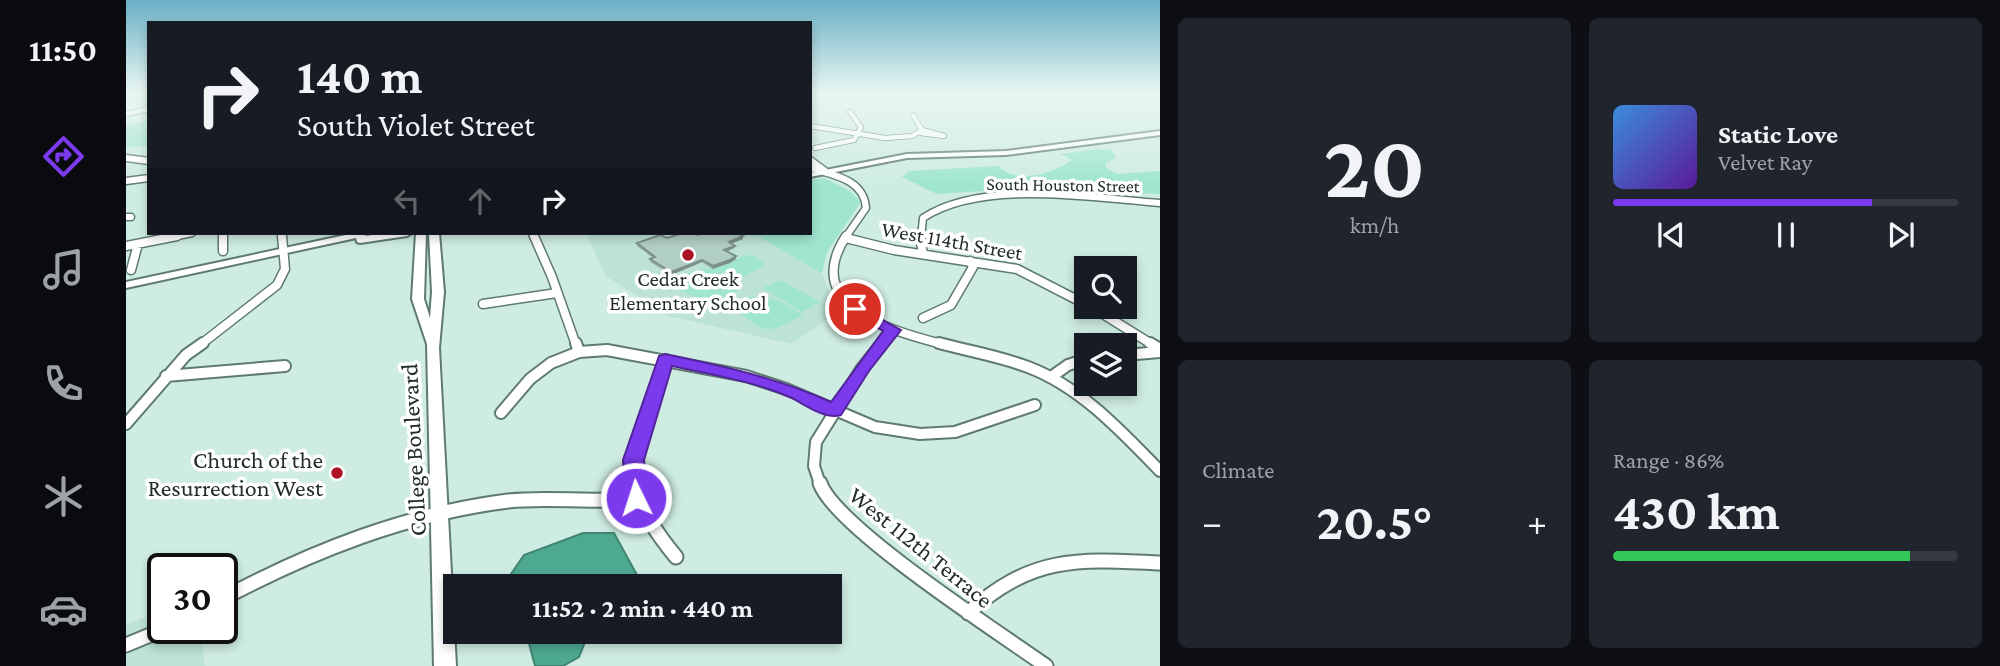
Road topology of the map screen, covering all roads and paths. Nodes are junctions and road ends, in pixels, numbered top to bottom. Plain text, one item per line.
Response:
1 (858, 123) edge
2 (917, 123) edge
3 (812, 126) edge
4 (858, 133) junction
5 (1160, 133) edge
6 (815, 148) dead end
7 (126, 158) edge
8 (147, 161) edge
9 (812, 161) edge
10 (812, 168) edge
11 (826, 172) junction
12 (812, 175) edge
13 (147, 178) edge
14 (126, 181) edge
15 (1160, 203) edge
16 (181, 235) edge
17 (223, 235) edge
18 (283, 235) edge
19 (358, 235) edge
20 (394, 235) edge
21 (421, 235) edge
22 (434, 235) edge
23 (533, 235) edge
24 (846, 238) junction
25 (138, 244) junction
26 (126, 246) edge
27 (223, 251) dead end
28 (287, 251) junction
29 (923, 254) junction
30 (970, 261) junction
31 (131, 270) dead end
32 (126, 285) edge
33 (557, 293) junction
34 (1074, 297) edge
35 (483, 304) dead end
36 (923, 318) dead end
37 (1110, 319) edge
38 (893, 330) junction
39 (433, 348) junction
40 (1160, 351) edge
41 (579, 352) junction
42 (1137, 354) edge
43 (665, 360) junction
44 (1074, 363) edge
45 (285, 366) dead end
46 (166, 376) junction
47 (1051, 377) junction
48 (1035, 405) dead end
49 (835, 411) junction
50 (501, 413) dead end
51 (126, 424) edge
52 (1160, 471) edge
53 (636, 498) junction
54 (442, 515) junction
55 (676, 557) dead end
56 (1160, 563) edge
57 (238, 590) edge
58 (968, 613) junction
59 (147, 636) edge
60 (126, 645) edge
61 (445, 666) edge
62 (1046, 666) edge

1 - 4 street
2 - 4 street
3 - 4 street
4 - 6 street
5 - 11 street
7 - 8 street
9 - 11 street
10 - 11 street
11 - 12 street
11 - 24 street
13 - 14 street
15 - 29 street, South Houston Street
16 - 25 street
17 - 27 street
18 - 28 street
19 - 28 street
20 - 28 street
21 - 39 street
22 - 39 street, College Boulevard
23 - 33 street
24 - 29 street, West 114th Street
24 - 38 street
25 - 26 street
25 - 31 street
28 - 32 street
28 - 46 street
29 - 30 street, West 114th Street
30 - 34 street, West 114th Street
30 - 36 street
33 - 35 street
33 - 41 street
37 - 40 street, West 114th Street
38 - 47 street
38 - 49 street, West 112th Terrace
39 - 54 street, College Boulevard
40 - 42 street
41 - 43 street
41 - 50 street
43 - 49 street
43 - 53 street
44 - 47 street
45 - 46 street
46 - 51 street
47 - 52 street
48 - 49 street
49 - 58 street, West 112th Terrace
53 - 54 street
53 - 55 street
54 - 57 street
54 - 61 street, College Boulevard
56 - 58 street
58 - 62 street, West 112th Terrace
59 - 60 street

